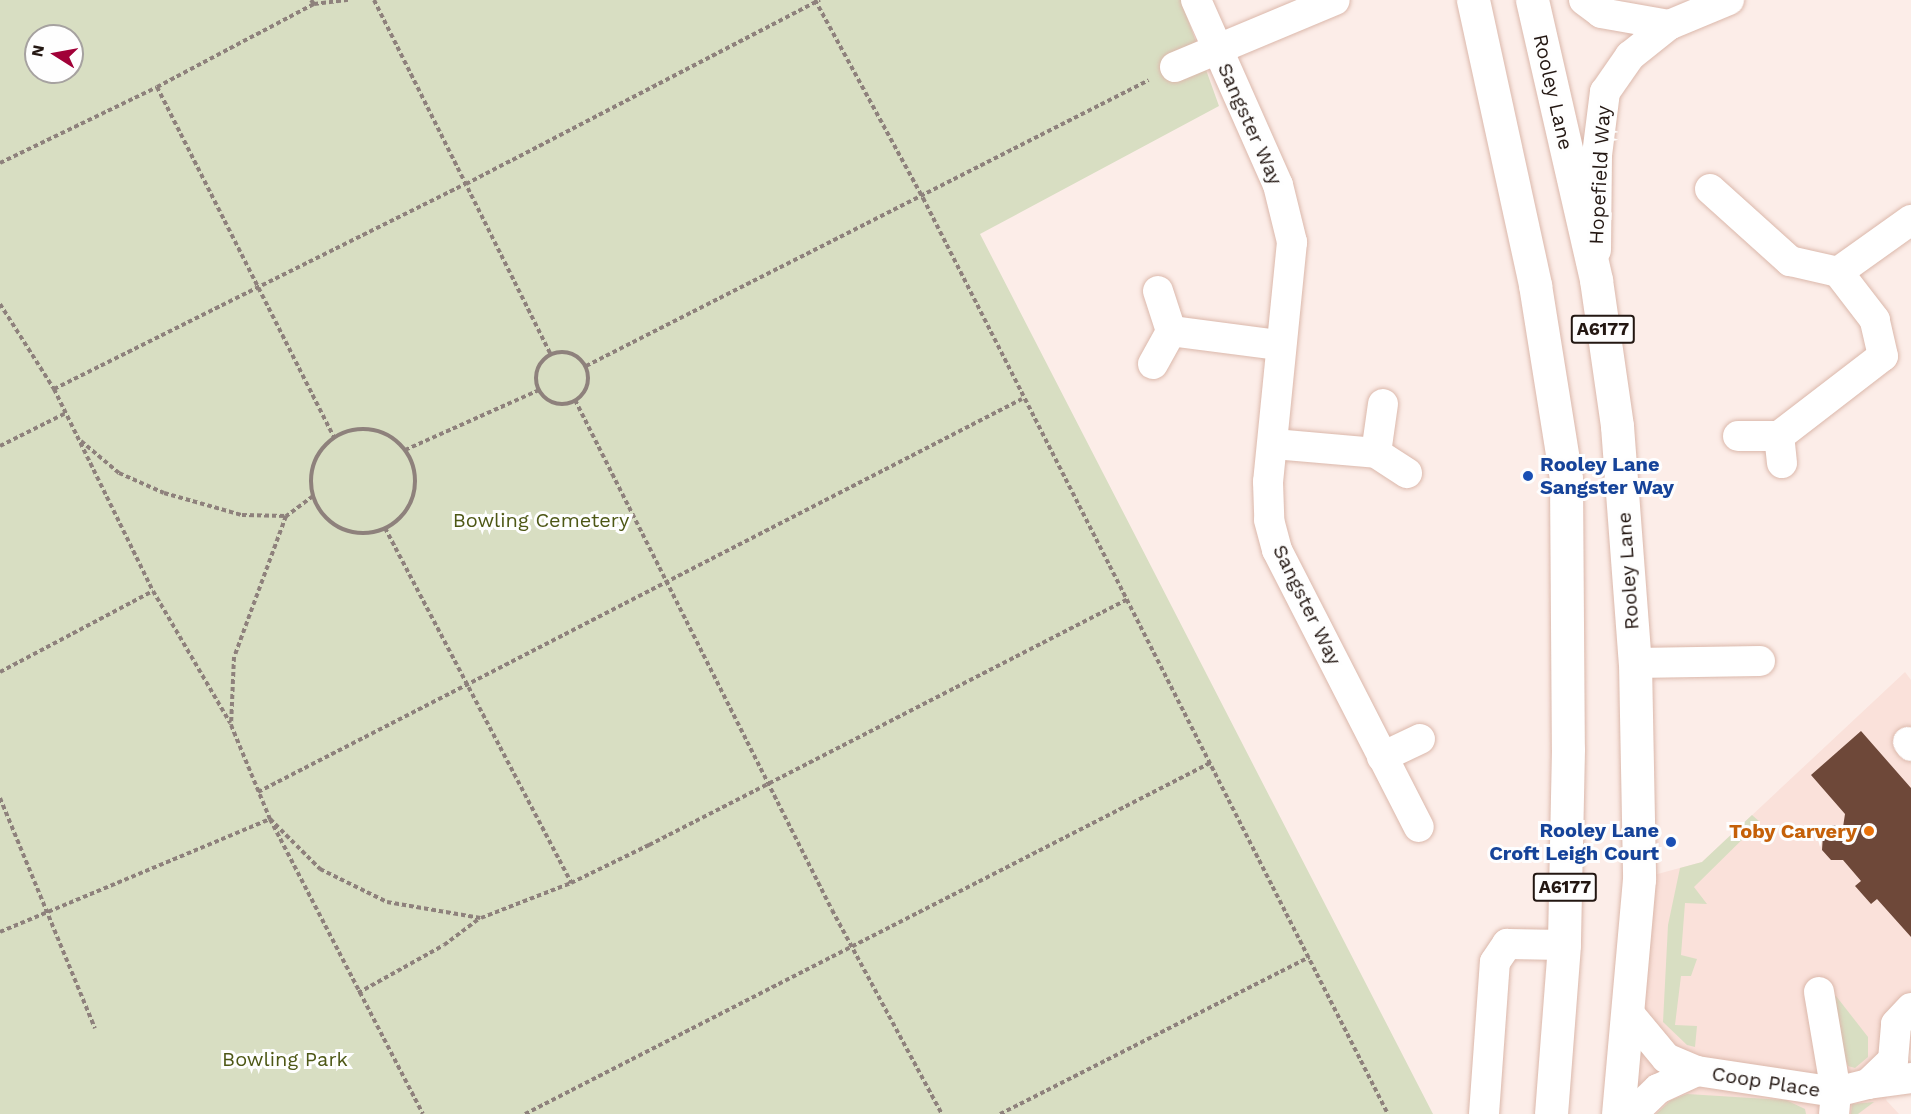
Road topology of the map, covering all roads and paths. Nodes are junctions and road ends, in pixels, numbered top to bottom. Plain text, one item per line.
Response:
1 (349, 0) edge
2 (374, 0) edge
3 (1196, 0) edge
4 (1335, 0) edge
5 (1473, 0) edge
6 (1532, 0) edge
7 (1584, 0) edge
8 (1729, 0) edge
9 (817, 1) edge
10 (313, 2) edge
11 (1669, 25) junction
12 (1216, 47) junction
13 (1175, 67) joint
14 (157, 87) junction
15 (0, 163) edge
16 (466, 184) junction
17 (1710, 189) dead end
18 (923, 198) junction
19 (1911, 220) edge
20 (1838, 272) junction
21 (1596, 280) junction
22 (261, 286) junction
23 (1158, 291) dead end
24 (0, 304) edge
25 (1172, 331) junction
26 (1279, 345) junction
27 (551, 354) junction
28 (1153, 364) dead end
29 (586, 366) junction
30 (54, 389) junction
31 (539, 390) junction
32 (1022, 399) junction
33 (575, 400) junction
34 (1383, 404) dead end
35 (64, 414) junction
36 (1738, 436) dead end
37 (334, 437) junction
38 (78, 439) junction
39 (1274, 444) junction
40 (0, 446) edge
41 (405, 450) junction
42 (1376, 453) junction
43 (1407, 473) dead end
44 (313, 496) junction
45 (286, 516) junction
46 (385, 528) junction
47 (666, 582) junction
48 (153, 591) junction
49 (1128, 599) junction
50 (1761, 661) dead end
51 (1635, 663) junction
52 (0, 672) edge
53 (466, 687) junction
54 (231, 725) junction
55 (1420, 739) dead end
56 (1383, 757) junction
57 (1212, 762) junction
58 (767, 782) junction
59 (258, 792) junction
60 (0, 798) edge
61 (270, 819) junction
62 (1419, 827) dead end
63 (571, 883) junction
64 (48, 913) junction
65 (481, 918) junction
66 (0, 932) edge
67 (853, 945) junction
68 (1564, 945) junction
69 (1309, 957) junction
70 (1819, 992) dead end
71 (358, 993) junction
72 (1911, 1008) edge
73 (1627, 1011) junction
74 (95, 1028) dead end
75 (1697, 1071) junction
76 (1911, 1078) edge
77 (1868, 1084) junction
78 (1835, 1103) edge
79 (423, 1114) edge
80 (525, 1114) edge
81 (942, 1114) edge
82 (1000, 1114) edge
83 (1389, 1114) edge
84 (1484, 1114) edge
85 (1551, 1114) edge
86 (1618, 1114) edge
87 (1632, 1114) edge

1 - 10 path
2 - 16 path
3 - 12 street, Sangster Way
4 - 12 street, Sangster Way
5 - 68 highway, A6177
6 - 21 highway, Rooley Lane / A6177
7 - 11 street
8 - 11 street, Hopefield Way
9 - 16 path
9 - 18 path
10 - 14 path
11 - 21 street, Hopefield Way
12 - 13 street
12 - 26 street, Sangster Way
13 - 18 path
14 - 15 path
14 - 22 path
16 - 22 path
16 - 27 path
17 - 20 street
18 - 29 path
18 - 32 path
19 - 20 street
20 - 36 street
21 - 51 highway, Rooley Lane / A6177
22 - 30 path
22 - 37 path
23 - 25 street
24 - 30 path
25 - 26 street
25 - 28 street
26 - 39 street, Sangster Way
27 - 29 path
27 - 31 path
29 - 33 path
30 - 35 path
31 - 33 path
31 - 41 path
32 - 47 path
32 - 49 path
33 - 47 path
34 - 42 street
35 - 38 path
35 - 40 path
37 - 41 path
37 - 44 path
38 - 45 path
38 - 48 path
39 - 42 street
39 - 56 street, Sangster Way
41 - 46 path
42 - 43 street
44 - 45 path
44 - 46 path
45 - 54 path
46 - 53 path
47 - 53 path
47 - 58 path
48 - 52 path
48 - 54 path
49 - 57 path
49 - 58 path
50 - 51 street
51 - 73 highway, Rooley Lane / A6177
53 - 59 path
53 - 63 path
54 - 59 path
55 - 56 street
56 - 62 street, Sangster Way
57 - 67 path
57 - 69 path
58 - 63 path
58 - 67 path
59 - 61 path
60 - 64 path
61 - 64 path
61 - 65 path
61 - 71 path
63 - 65 path
64 - 66 path
64 - 74 path
65 - 71 path
67 - 80 path
67 - 81 path
68 - 84 street
68 - 85 highway, A6177
69 - 82 path
69 - 83 path
70 - 78 street, Coop Place
71 - 79 path
72 - 77 street, Coop Place
73 - 75 street, Coop Place
73 - 86 highway, Rooley Lane / A6177
75 - 78 street, Coop Place
75 - 87 street, Coop Place
76 - 77 street
77 - 78 street, Coop Place

